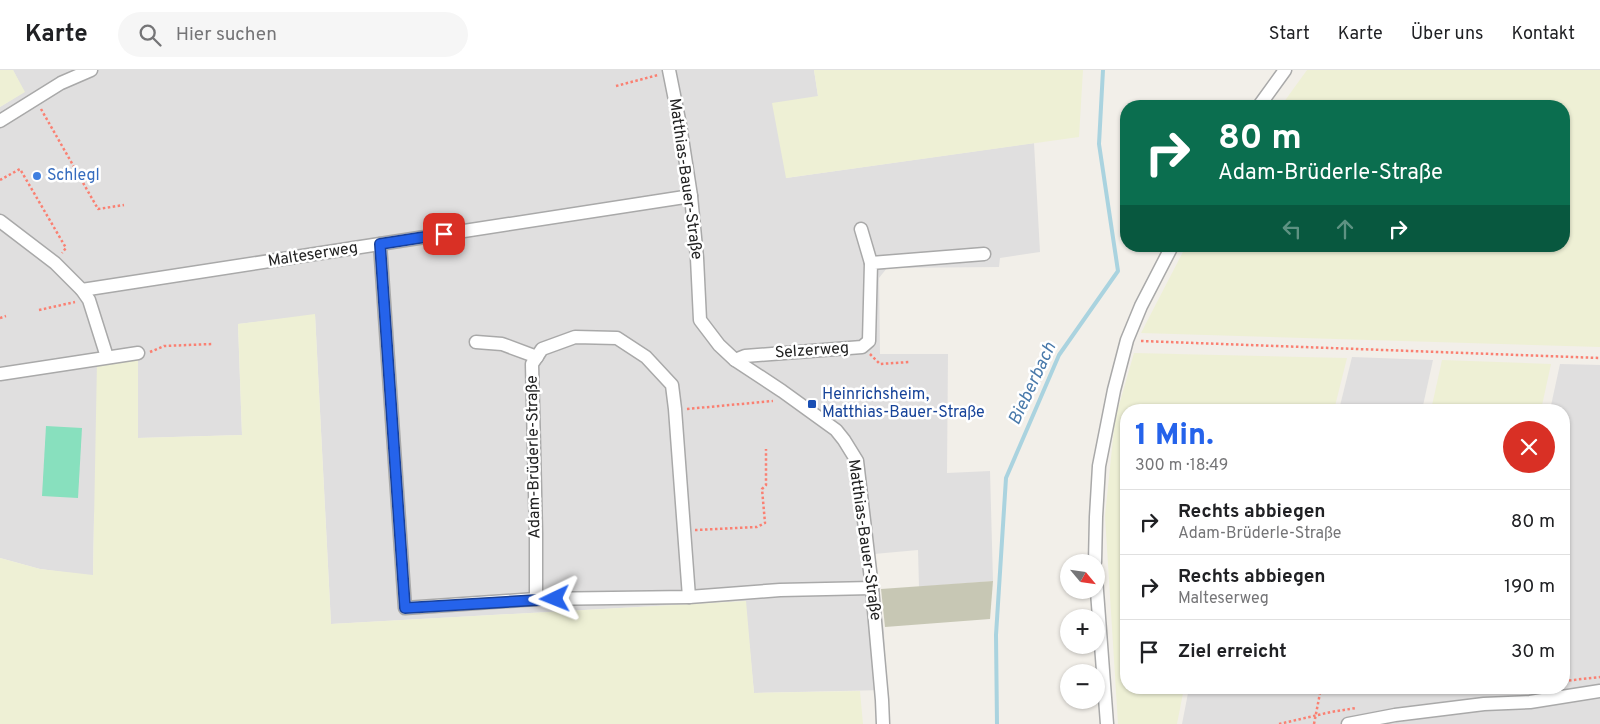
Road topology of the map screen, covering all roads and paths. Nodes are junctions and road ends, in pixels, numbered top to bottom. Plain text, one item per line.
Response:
1 (91, 70) edge
2 (1285, 70) edge
3 (669, 71) edge
4 (616, 86) dead end
5 (36, 99) junction
6 (1263, 100) edge
7 (0, 121) edge
8 (0, 180) edge
9 (691, 196) junction
10 (124, 205) dead end
11 (0, 221) edge
12 (861, 229) dead end
13 (380, 244) junction
14 (1169, 252) edge
15 (984, 254) dead end
16 (56, 263) junction
17 (871, 263) junction
18 (86, 295) junction
19 (39, 310) dead end
20 (6, 316) dead end
21 (0, 318) edge
22 (1127, 340) junction
23 (476, 342) dead end
24 (212, 344) dead end
25 (862, 347) junction
26 (138, 353) joint
27 (107, 357) junction
28 (537, 357) junction
29 (1600, 358) edge
30 (735, 360) junction
31 (910, 362) dead end
32 (0, 374) edge
33 (794, 400) junction
34 (675, 410) junction
35 (766, 449) dead end
36 (684, 530) junction
37 (1095, 554) edge
38 (872, 588) junction
39 (689, 597) junction
40 (536, 599) junction
41 (1098, 599) edge
42 (1600, 677) edge
43 (1570, 680) edge
44 (1600, 692) edge
45 (1320, 694) edge
46 (883, 724) edge
47 (1107, 724) edge
48 (1314, 724) edge
49 (1348, 724) edge

1 - 5 street
2 - 6 street
3 - 4 path
3 - 9 street, Matthias-Bauer-Straße
5 - 7 street
5 - 10 path
8 - 16 path
9 - 13 street, Malteserweg
9 - 30 street, Matthias-Bauer-Straße
11 - 16 street
12 - 17 street, Selzerweg
13 - 18 street, Malteserweg
13 - 40 street
14 - 22 street
15 - 17 street
16 - 18 street
17 - 25 street, Selzerweg
18 - 19 path
18 - 27 street
20 - 21 path
22 - 29 path
22 - 37 street
23 - 28 street
24 - 26 path
25 - 30 street, Selzerweg
25 - 31 path
26 - 27 street
27 - 32 street
28 - 34 street, Adam-Brüderle-Straße
28 - 40 street, Adam-Brüderle-Straße
30 - 33 street, Matthias-Bauer-Straße
33 - 34 path
33 - 38 street, Matthias-Bauer-Straße
34 - 36 street, Adam-Brüderle-Straße
35 - 36 path
36 - 39 street, Adam-Brüderle-Straße
38 - 39 street
38 - 46 street, Matthias-Bauer-Straße
39 - 40 street
41 - 47 street
42 - 43 path
44 - 49 street
45 - 48 path

